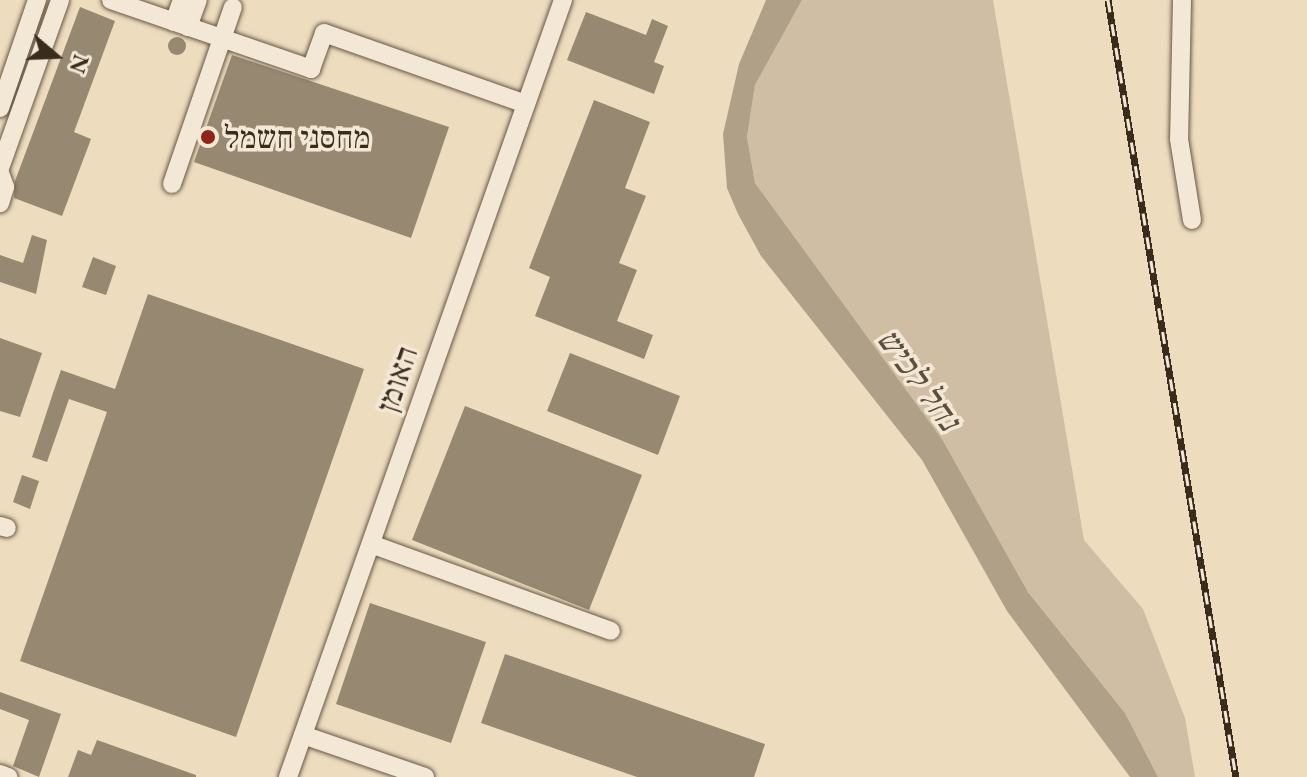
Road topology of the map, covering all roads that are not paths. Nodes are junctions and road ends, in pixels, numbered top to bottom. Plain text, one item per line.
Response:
1 (111, 0) edge
2 (184, 0) edge
3 (563, 0) edge
4 (1182, 0) edge
5 (35, 3) edge
6 (59, 5) edge
7 (233, 7) dead end
8 (181, 24) junction
9 (221, 38) junction
10 (526, 104) junction
11 (0, 108) edge
12 (0, 171) edge
13 (172, 184) dead end
14 (0, 203) edge
15 (1192, 220) dead end
16 (371, 544) junction
17 (611, 631) dead end
18 (303, 735) junction
19 (0, 774) edge
20 (8, 777) edge
21 (288, 777) edge
22 (425, 777) edge

1 - 8 street
2 - 8 street
3 - 10 street, האומן
4 - 15 street
5 - 6 street
5 - 11 street
6 - 12 street
7 - 9 street
8 - 9 street
9 - 10 street
9 - 13 street
10 - 16 street, האומן
12 - 14 street
16 - 17 street
16 - 18 street, האומן
18 - 21 street, האומן
18 - 22 street
19 - 20 street

